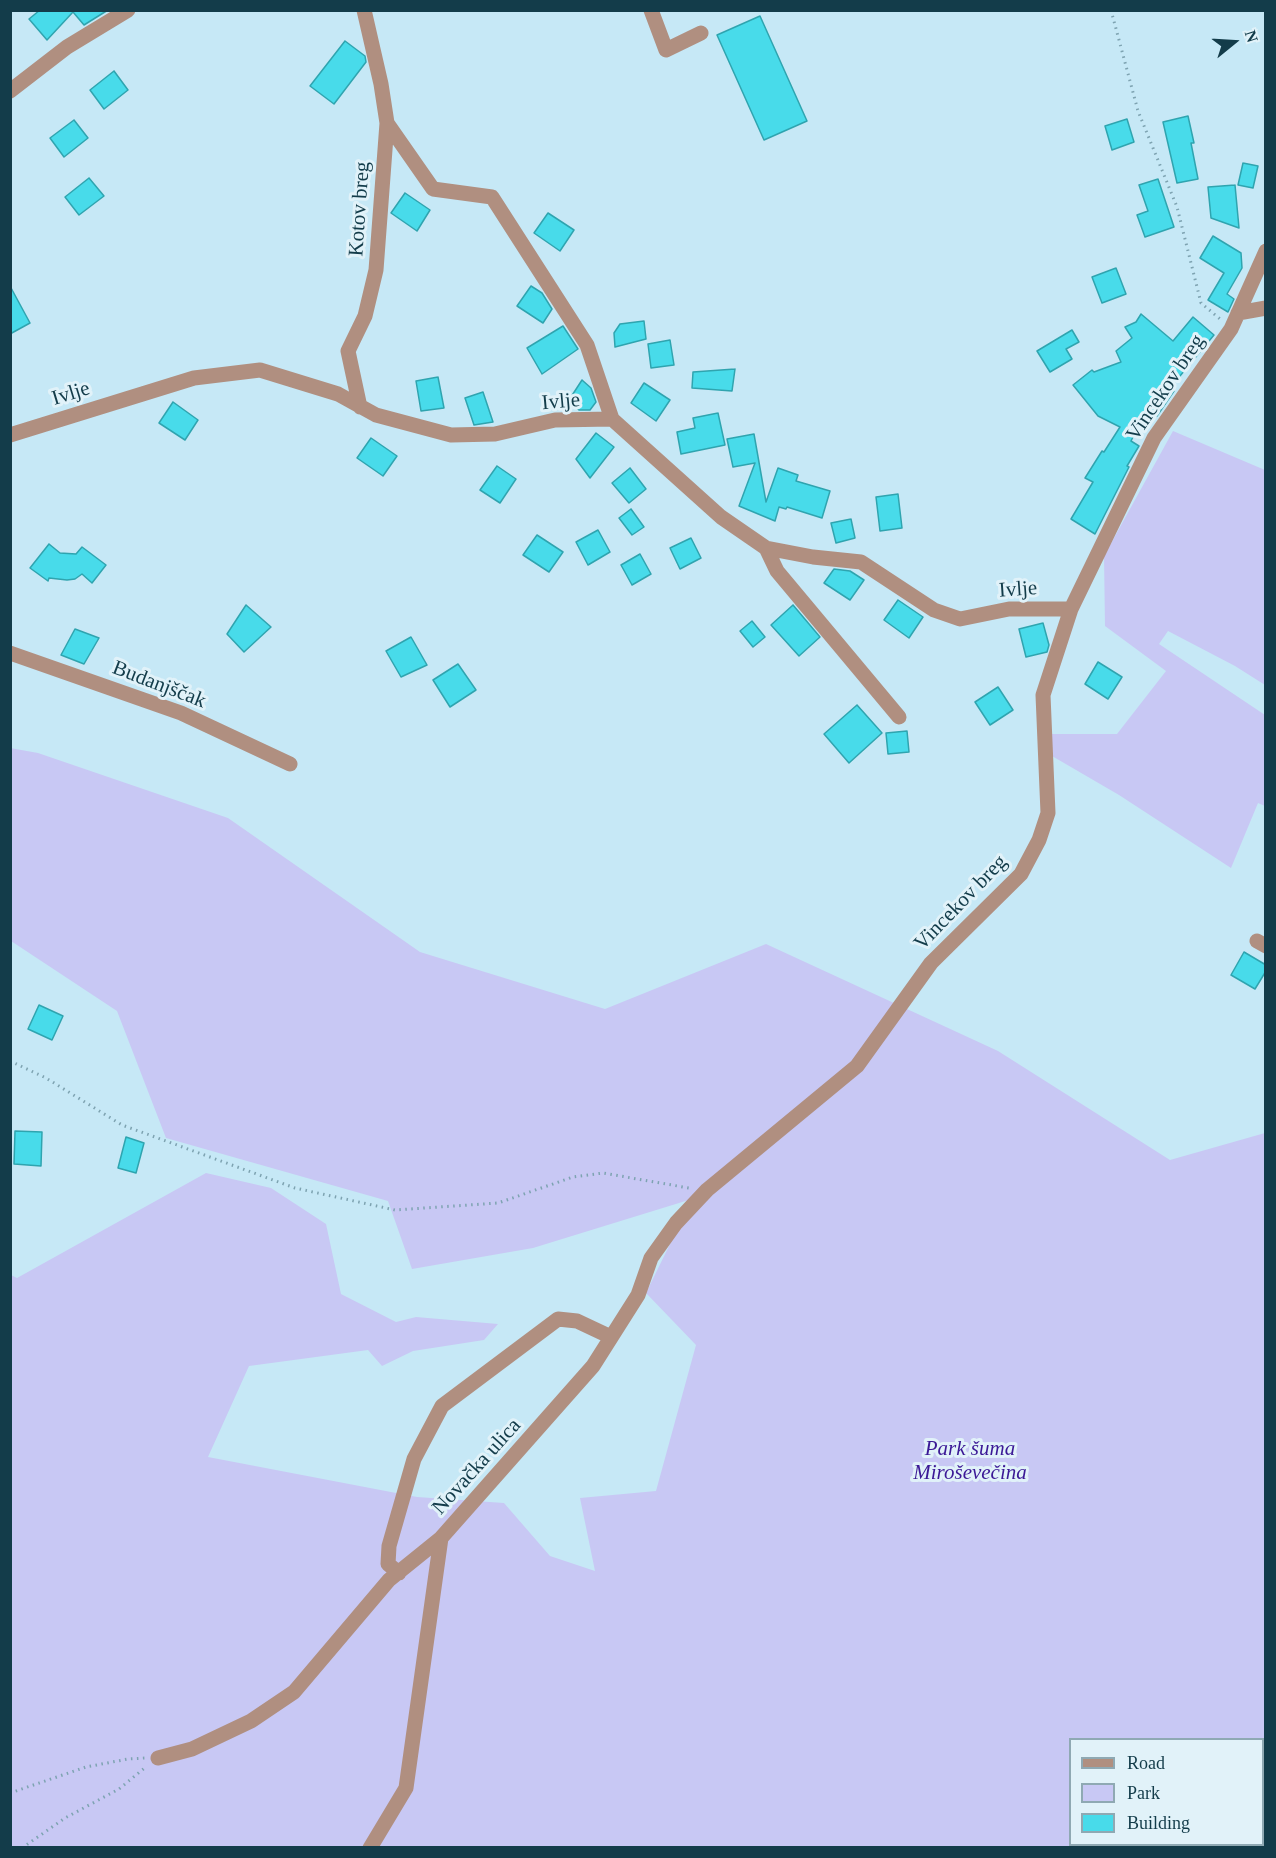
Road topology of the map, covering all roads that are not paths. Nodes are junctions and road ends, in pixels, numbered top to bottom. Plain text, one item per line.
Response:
1 (128, 10) edge
2 (364, 10) edge
3 (651, 10) edge
4 (701, 33) dead end
5 (10, 91) edge
6 (387, 123) junction
7 (1266, 251) edge
8 (1266, 308) edge
9 (1238, 313) junction
10 (360, 407) junction
11 (612, 419) junction
12 (10, 435) edge
13 (766, 548) junction
14 (1071, 609) junction
15 (10, 653) edge
16 (899, 717) dead end
17 (290, 764) dead end
18 (707, 1191) joint
19 (611, 1337) junction
20 (441, 1538) junction
21 (399, 1573) junction
22 (158, 1758) road end
23 (370, 1848) edge

1 - 5 street
2 - 6 street, Kotov breg
3 - 4 street
6 - 10 street, Kotov breg
6 - 11 street
7 - 9 street, Vincekov breg
8 - 9 street
9 - 14 street, Vincekov breg
10 - 11 street, Ivlje
10 - 12 street, Ivlje
11 - 13 street, Ivlje
13 - 14 street, Ivlje
13 - 16 street
14 - 18 street, Vincekov breg
15 - 17 street, Budanjščak
18 - 19 street, Novačka ulica
19 - 20 street, Novačka ulica
19 - 21 street
20 - 21 street
20 - 23 street, Novačka ulica
21 - 22 street

